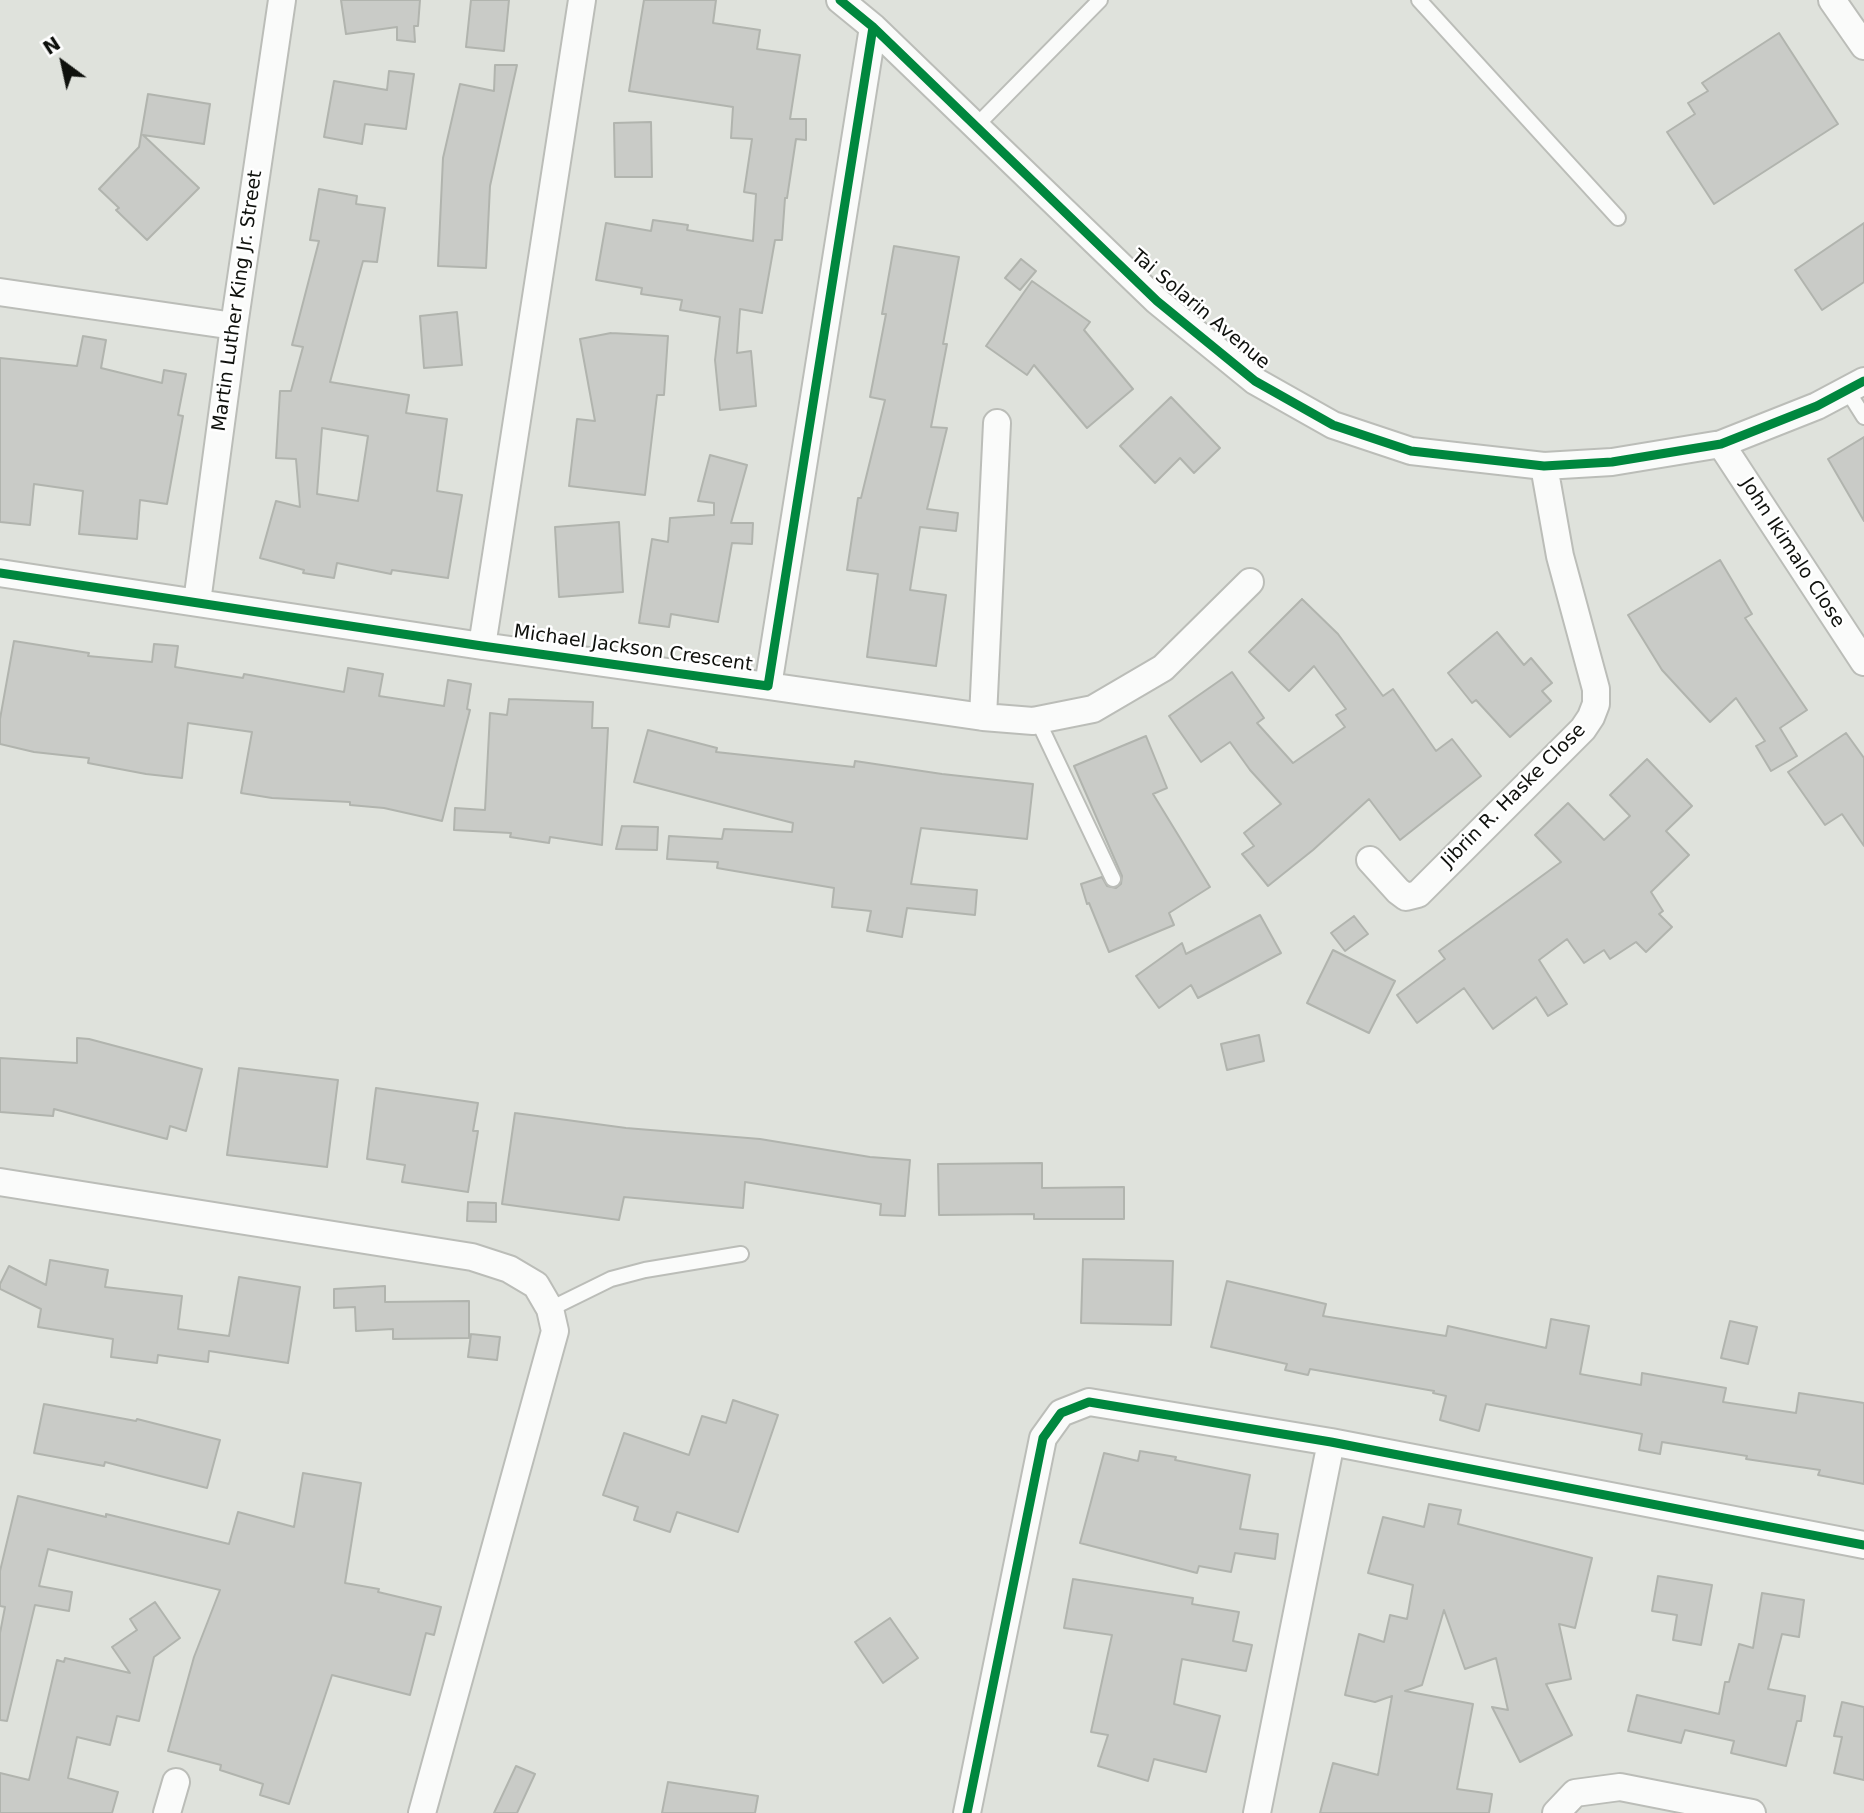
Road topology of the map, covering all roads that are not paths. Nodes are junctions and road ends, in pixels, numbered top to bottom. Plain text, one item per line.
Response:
1 (282, 0) edge
2 (582, 0) edge
3 (840, 0) edge
4 (1100, 0) edge
5 (1419, 0) edge
6 (1832, 0) edge
7 (873, 27) junction
8 (1864, 46) edge
9 (975, 127) junction
10 (1618, 218) dead end
11 (0, 292) edge
12 (234, 326) junction
13 (1856, 385) edge
14 (1864, 416) edge
15 (997, 423) dead end
16 (1721, 444) junction
17 (1544, 466) junction
18 (0, 573) edge
19 (1250, 582) dead end
20 (197, 602) junction
21 (482, 646) junction
22 (1864, 662) edge
23 (768, 686) junction
24 (983, 717) junction
25 (1038, 721) junction
26 (1370, 860) dead end
27 (1113, 879) dead end
28 (0, 1182) edge
29 (741, 1254) dead end
30 (550, 1309) junction
31 (1331, 1442) junction
32 (1864, 1545) edge
33 (176, 1782) dead end
34 (167, 1813) edge
35 (422, 1813) edge
36 (967, 1813) edge
37 (1256, 1813) edge
38 (1556, 1813) edge
39 (1752, 1813) edge

1 - 12 street, Martin Luther King Jr. Street
2 - 21 street
3 - 7 street, Tai Solarin Avenue
4 - 9 lane
5 - 10 lane
6 - 8 street
7 - 9 street, Tai Solarin Avenue
7 - 23 street, Michael Jackson Crescent
9 - 17 street, Tai Solarin Avenue
11 - 12 street
12 - 20 street, Martin Luther King Jr. Street
13 - 14 lane
13 - 16 street, Tai Solarin Avenue
15 - 24 street
16 - 17 street, Tai Solarin Avenue
16 - 22 street, John Ikimalo Close
17 - 26 street, Jibrin R. Haske Close
18 - 20 street, Michael Jackson Crescent
19 - 25 street
20 - 21 street, Michael Jackson Crescent
21 - 23 street, Michael Jackson Crescent
23 - 24 street
24 - 25 street
25 - 27 lane
28 - 30 street
29 - 30 lane
30 - 35 street
31 - 32 street
31 - 36 street
31 - 37 street
33 - 34 street
38 - 39 street

